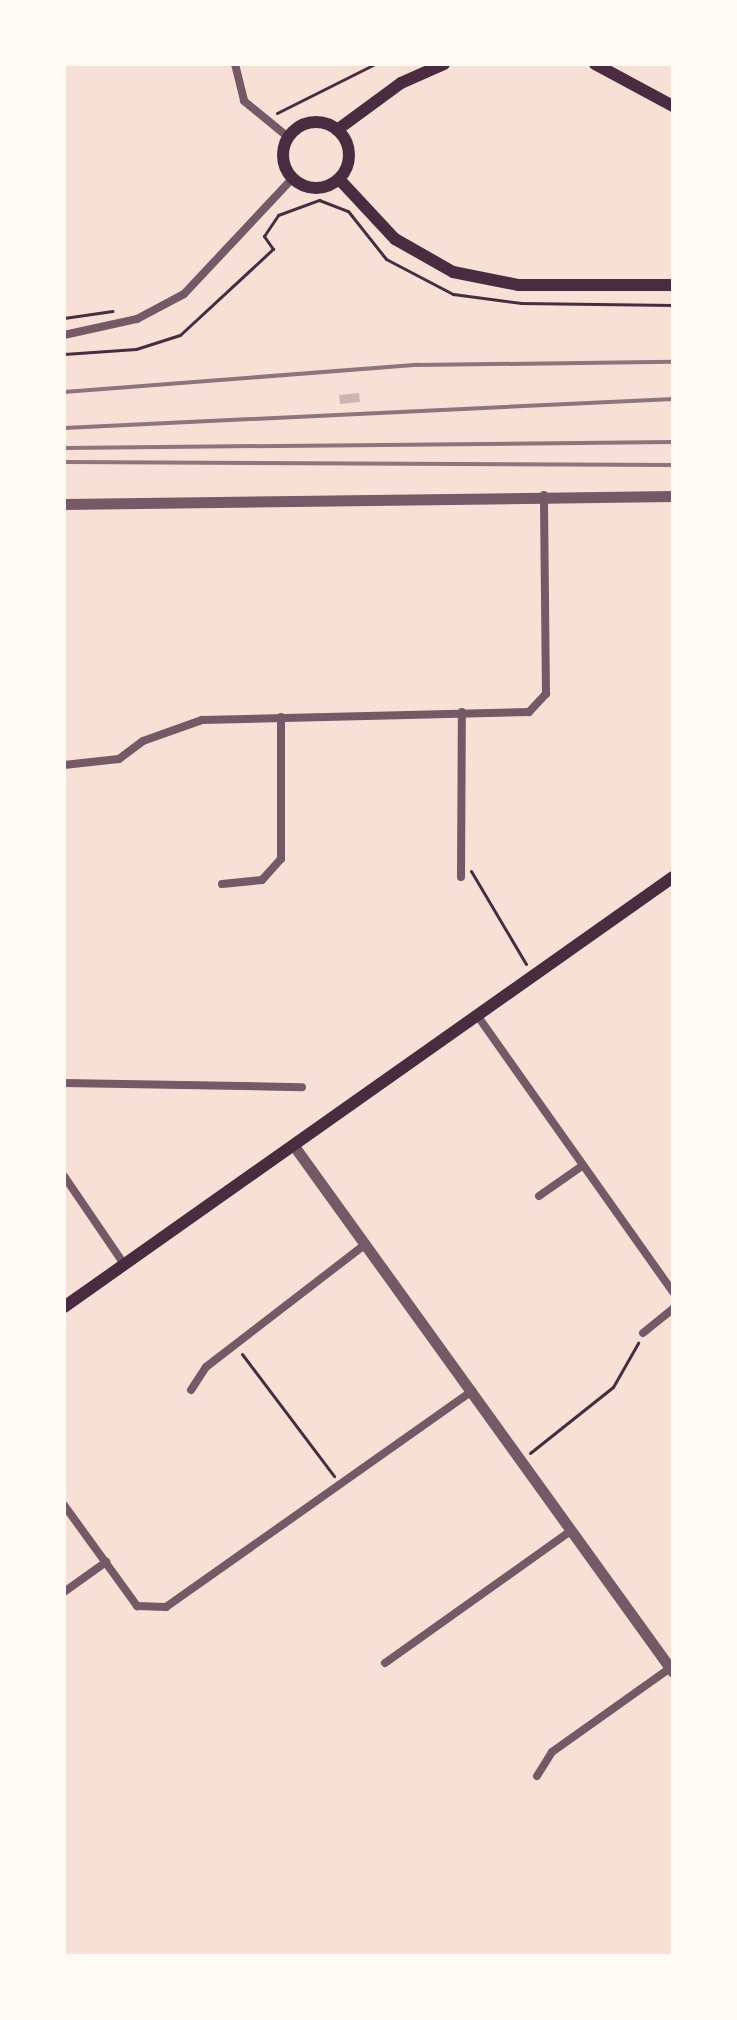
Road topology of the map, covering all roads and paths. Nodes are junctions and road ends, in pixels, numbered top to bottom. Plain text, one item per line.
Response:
1 (235, 64) edge
2 (375, 64) edge
3 (444, 64) edge
4 (595, 64) edge
5 (673, 106) edge
6 (263, 120) junction
7 (337, 130) junction
8 (288, 137) junction
9 (292, 179) junction
10 (339, 179) junction
11 (673, 285) edge
12 (673, 305) edge
13 (113, 311) dead end
14 (64, 318) edge
15 (64, 335) edge
16 (64, 354) edge
17 (544, 495) junction
18 (673, 496) edge
19 (64, 504) edge
20 (462, 712) junction
21 (281, 717) junction
22 (64, 765) edge
23 (461, 860) junction
24 (461, 877) dead end
25 (673, 877) edge
26 (222, 884) dead end
27 (673, 887) edge
28 (610, 925) junction
29 (534, 978) junction
30 (479, 1018) junction
31 (64, 1083) edge
32 (302, 1087) dead end
33 (294, 1146) junction
34 (582, 1166) junction
35 (64, 1176) edge
36 (539, 1196) dead end
37 (366, 1244) junction
38 (124, 1264) junction
39 (673, 1292) edge
40 (64, 1307) edge
41 (673, 1309) edge
42 (643, 1333) joint
43 (235, 1345) junction
44 (191, 1390) dead end
45 (472, 1391) junction
46 (521, 1460) junction
47 (340, 1484) junction
48 (64, 1505) edge
49 (572, 1530) junction
50 (106, 1562) junction
51 (64, 1592) edge
52 (385, 1663) dead end
53 (672, 1670) edge
54 (537, 1776) dead end

1 - 6 street
2 - 6 path
3 - 7 main road
4 - 5 main road
6 - 8 street
7 - 8 main road
7 - 10 main road
8 - 9 main road
9 - 10 main road
9 - 15 street
10 - 11 main road
12 - 16 path
13 - 14 path
17 - 18 street
17 - 19 street
17 - 20 street
20 - 21 street
20 - 23 street
21 - 22 street
21 - 26 street
23 - 24 street
23 - 29 path
25 - 28 main road
27 - 28 main road
28 - 29 main road
29 - 30 main road
30 - 33 main road
30 - 34 street
31 - 32 street
33 - 37 street
33 - 38 main road
34 - 36 street
34 - 39 street
35 - 38 street
37 - 43 street
37 - 45 street
38 - 40 main road
41 - 42 street
42 - 46 path
43 - 44 street
43 - 47 path
45 - 46 street
45 - 47 street
46 - 49 street
47 - 50 street
48 - 50 street
49 - 52 street
49 - 53 street
50 - 51 street
53 - 54 street

